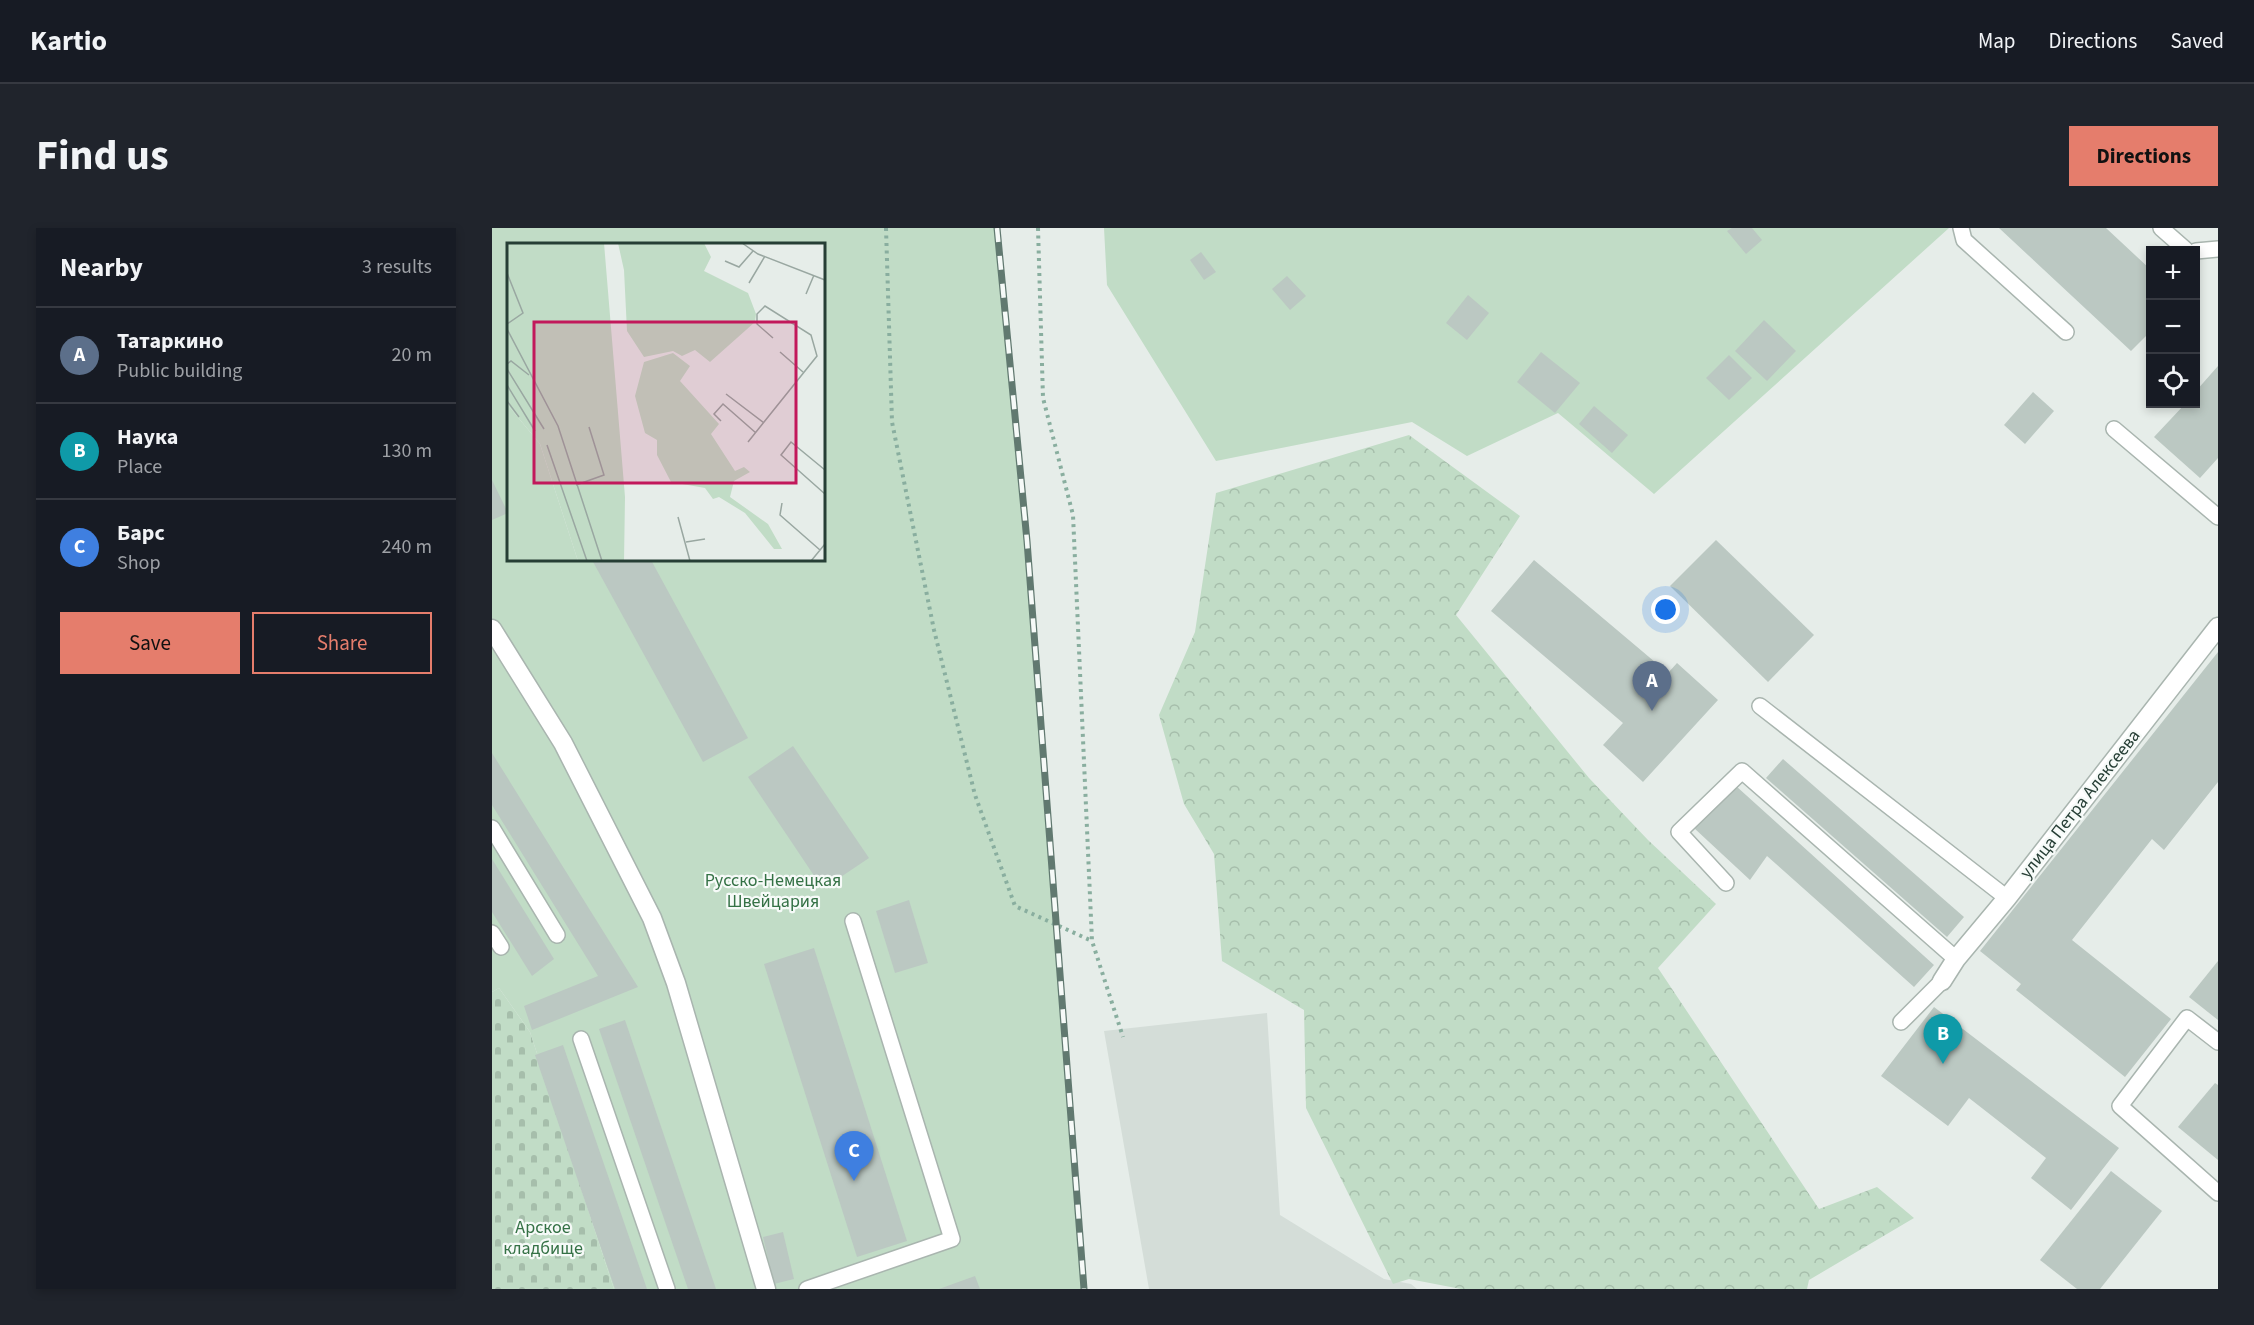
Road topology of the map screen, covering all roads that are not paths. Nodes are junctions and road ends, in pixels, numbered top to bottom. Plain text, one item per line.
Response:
1 (1961, 228) edge
2 (2161, 228) edge
3 (2181, 246) edge
4 (2218, 249) edge
5 (2200, 251) edge
6 (2066, 332) dead end
7 (2114, 429) dead end
8 (2218, 517) edge
9 (2218, 627) edge
10 (492, 629) edge
11 (1760, 706) dead end
12 (492, 828) edge
13 (1726, 883) dead end
14 (2007, 898) junction
15 (854, 921) dead end
16 (492, 933) edge
17 (557, 935) dead end
18 (501, 947) dead end
19 (1956, 959) junction
20 (1942, 981) joint
21 (1901, 1022) dead end
22 (581, 1039) dead end
23 (2218, 1042) edge
24 (2218, 1193) edge
25 (667, 1289) edge
26 (766, 1289) edge
27 (807, 1289) edge

1 - 6 lane
2 - 3 lane
4 - 5 lane
7 - 8 lane
9 - 14 street, улица Петра Алексеева
10 - 26 street
11 - 14 lane
12 - 17 lane
13 - 19 lane
14 - 19 street, улица Петра Алексеева
15 - 27 lane
16 - 18 lane
19 - 20 street, улица Петра Алексеева
20 - 21 lane
22 - 25 lane
23 - 24 lane

